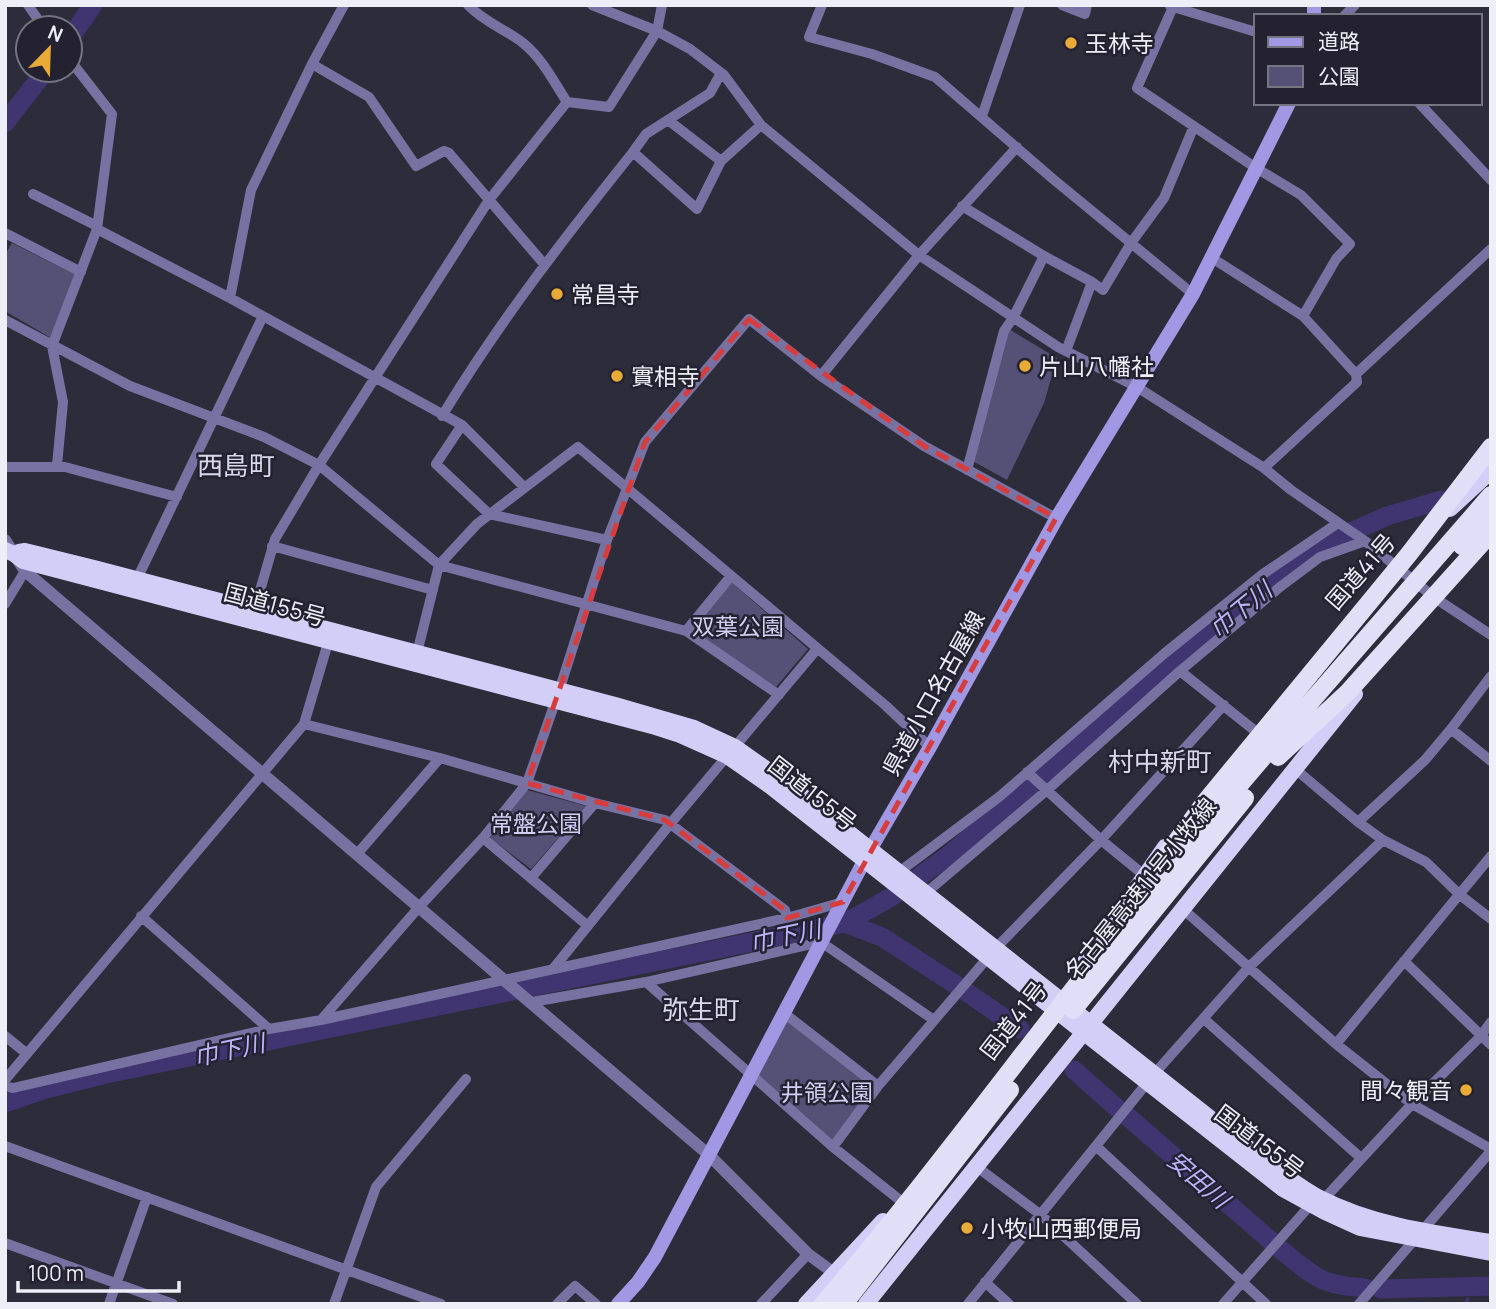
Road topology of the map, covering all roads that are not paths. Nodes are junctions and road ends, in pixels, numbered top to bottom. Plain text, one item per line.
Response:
1 (344, 5) edge
2 (468, 5) edge
3 (592, 5) edge
4 (662, 5) edge
5 (822, 5) edge
6 (1020, 5) edge
7 (1062, 5) edge
8 (1087, 5) edge
9 (1170, 6) edge
10 (657, 31) junction
11 (1254, 31) edge
12 (312, 64) junction
13 (721, 73) junction
14 (84, 79) edge
15 (566, 102) junction
16 (1288, 105) edge
17 (1421, 105) edge
18 (982, 116) junction
19 (667, 120) junction
20 (761, 125) junction
21 (1194, 126) junction
22 (1017, 147) junction
23 (633, 152) junction
24 (721, 161) junction
25 (1256, 168) junction
26 (1491, 180) edge
27 (33, 194) dead end
28 (489, 200) junction
29 (962, 206) junction
30 (97, 228) junction
31 (5, 233) edge
32 (1131, 243) junction
33 (1491, 248) edge
34 (919, 255) junction
35 (1044, 256) junction
36 (1212, 258) junction
37 (544, 264) junction
38 (81, 272) junction
39 (1092, 282) junction
40 (1193, 294) junction
41 (230, 298) junction
42 (264, 316) junction
43 (1303, 316) junction
44 (1013, 318) junction
45 (5, 320) edge
46 (52, 346) junction
47 (1066, 351) junction
48 (1356, 374) junction
49 (821, 376) junction
50 (375, 378) junction
51 (1137, 387) junction
52 (442, 416) junction
53 (215, 420) junction
54 (462, 425) junction
55 (1491, 447) edge
56 (57, 465) junction
57 (319, 465) junction
58 (5, 467) edge
59 (1264, 468) junction
60 (967, 470) junction
61 (1491, 471) edge
62 (524, 487) junction
63 (626, 487) junction
64 (1491, 495) edge
65 (177, 497) junction
66 (489, 514) junction
67 (1491, 516) edge
68 (1056, 518) junction
69 (1338, 523) junction
70 (1491, 533) edge
71 (607, 540) junction
72 (1491, 540) edge
73 (1365, 541) junction
74 (272, 546) junction
75 (8, 548) edge
76 (1392, 564) junction
77 (439, 565) junction
78 (25, 571) junction
79 (731, 576) junction
80 (137, 579) junction
81 (433, 590) junction
82 (1435, 598) junction
83 (5, 604) edge
84 (585, 605) junction
85 (254, 611) junction
86 (686, 631) junction
87 (1491, 635) edge
88 (330, 636) junction
89 (817, 649) junction
90 (417, 653) junction
91 (1180, 671) junction
92 (1491, 676) edge
93 (779, 695) junction
94 (557, 696) junction
95 (1224, 705) junction
96 (304, 724) junction
97 (1451, 729) junction
98 (1254, 730) junction
99 (930, 747) junction
100 (731, 752) junction
101 (1278, 757) junction
102 (440, 758) junction
103 (1491, 761) edge
104 (1294, 768) junction
105 (262, 772) junction
106 (1027, 772) junction
107 (527, 783) junction
108 (1044, 789) junction
109 (595, 803) junction
110 (1358, 822) junction
111 (670, 824) junction
112 (483, 838) junction
113 (1101, 840) junction
114 (1384, 840) junction
115 (358, 853) junction
116 (867, 856) junction
117 (1491, 856) edge
118 (1144, 875) junction
119 (899, 877) junction
120 (531, 878) junction
121 (918, 891) junction
122 (1460, 895) junction
123 (843, 902) junction
124 (420, 906) junction
125 (1184, 909) junction
126 (141, 916) junction
127 (788, 918) junction
128 (1491, 919) edge
129 (588, 926) junction
130 (821, 942) junction
131 (1110, 944) junction
132 (992, 953) junction
133 (1404, 961) junction
134 (1248, 968) junction
135 (553, 969) junction
136 (505, 979) junction
137 (646, 982) junction
138 (532, 1002) junction
139 (1056, 1003) junction
140 (784, 1013) junction
141 (1204, 1018) junction
142 (321, 1020) junction
143 (934, 1020) junction
144 (1491, 1022) edge
145 (1088, 1028) junction
146 (269, 1029) junction
147 (5, 1036) edge
148 (1480, 1037) junction
149 (1336, 1044) junction
150 (1491, 1045) edge
151 (26, 1053) junction
152 (751, 1075) junction
153 (1151, 1078) junction
154 (466, 1079) dead end
155 (5, 1080) edge
156 (5, 1086) edge
157 (878, 1086) junction
158 (1412, 1104) junction
159 (5, 1146) edge
160 (833, 1147) junction
161 (1097, 1147) junction
162 (1491, 1150) edge
163 (709, 1155) junction
164 (1361, 1157) junction
165 (977, 1167) junction
166 (147, 1197) junction
167 (1318, 1200) junction
168 (901, 1201) junction
169 (1041, 1215) junction
170 (1420, 1235) junction
171 (879, 1239) junction
172 (1491, 1242) edge
173 (5, 1243) edge
174 (1491, 1253) edge
175 (808, 1255) junction
176 (346, 1270) junction
177 (834, 1273) junction
178 (985, 1282) junction
179 (1243, 1282) junction
180 (117, 1283) junction
181 (869, 1303) edge
182 (110, 1304) edge
183 (173, 1304) edge
184 (334, 1304) edge
185 (441, 1304) edge
186 (557, 1304) edge
187 (596, 1304) edge
188 (618, 1304) edge
189 (761, 1304) edge
190 (806, 1304) edge
191 (823, 1304) edge
192 (831, 1304) edge
193 (845, 1304) edge
194 (968, 1304) edge
195 (1009, 1304) edge
196 (1137, 1304) edge
197 (1223, 1304) edge
198 (1266, 1304) edge
199 (1359, 1304) edge

1 - 12 street
2 - 15 street
3 - 10 street
4 - 10 street
5 - 18 street
6 - 18 street
7 - 8 street
9 - 11 street
9 - 21 street
10 - 13 street
10 - 15 street
12 - 28 street
12 - 41 street
13 - 19 street
13 - 20 street
14 - 30 street
15 - 28 street
16 - 25 main road, 県道小口名古屋線
17 - 26 street
18 - 22 street
19 - 23 street
19 - 24 street
20 - 24 street
20 - 34 street
21 - 25 street
21 - 32 street
22 - 29 street
22 - 32 street
23 - 24 street
23 - 37 street
25 - 36 main road, 県道小口名古屋線
25 - 43 street
27 - 30 street
28 - 37 street
28 - 50 street
29 - 34 street
29 - 35 street
30 - 38 street
30 - 41 street
31 - 38 street
32 - 39 street
32 - 40 street
33 - 48 street
34 - 44 street
34 - 49 street
35 - 39 street
35 - 44 street
36 - 40 main road, 県道小口名古屋線
36 - 43 street
37 - 52 street
38 - 46 street
39 - 47 street
40 - 51 main road, 県道小口名古屋線
41 - 42 street
42 - 50 street
42 - 53 street
43 - 48 street
44 - 47 street
44 - 60 street
45 - 46 street
46 - 53 street
46 - 56 street
47 - 51 street
48 - 59 street
49 - 60 street
49 - 63 street
50 - 52 street
50 - 57 street
51 - 59 street
51 - 68 main road, 県道小口名古屋線
52 - 54 street
53 - 57 street
53 - 65 street
54 - 62 street
54 - 66 street
55 - 131 highway
56 - 58 street
56 - 65 street
57 - 74 street
57 - 77 street
59 - 69 street
60 - 68 street
61 - 76 highway, 国道41号
62 - 63 street
62 - 66 street
63 - 71 street
63 - 79 street
64 - 131 highway
65 - 80 street
66 - 71 street
66 - 77 street
67 - 101 highway, 名古屋高速11号小牧線
68 - 99 main road, 県道小口名古屋線
69 - 73 street
69 - 106 street
70 - 101 highway
71 - 84 street
72 - 82 highway
73 - 76 street
73 - 91 street
74 - 81 street
74 - 85 street
75 - 78 street
75 - 80 highway, 国道155号
75 - 88 highway, 国道155号
76 - 82 street
76 - 98 highway, 国道41号
77 - 81 street
77 - 84 street
78 - 83 street
78 - 105 street
79 - 86 street
79 - 89 street
80 - 85 highway, 国道155号
81 - 90 street
82 - 87 street
82 - 104 highway
84 - 86 street
84 - 94 street
85 - 88 highway, 国道155号
86 - 93 street
88 - 90 highway, 国道155号
88 - 94 highway, 国道155号
88 - 96 street
89 - 93 street
89 - 99 street
90 - 94 highway, 国道155号
91 - 95 street
91 - 108 street
92 - 97 street
93 - 100 street
94 - 100 highway, 国道155号
94 - 107 street
95 - 98 street
95 - 113 street
96 - 102 street
96 - 105 street
97 - 103 street
97 - 110 street
98 - 118 highway, 国道41号
99 - 116 main road, 県道小口名古屋線
100 - 111 street
100 - 116 highway, 国道155号
101 - 193 highway, 名古屋高速11号小牧線
102 - 107 street
102 - 115 street
104 - 110 street
104 - 125 highway
105 - 115 street
105 - 126 street
106 - 108 street
106 - 119 street
107 - 109 street
107 - 112 street
108 - 113 street
108 - 121 street
109 - 111 street
109 - 120 street
110 - 114 street
111 - 127 street
111 - 129 street
112 - 120 street
112 - 124 street
113 - 118 street
113 - 132 street
114 - 122 street
114 - 134 street
115 - 124 street
116 - 119 highway, 国道155号
116 - 123 main road, 県道小口名古屋線
117 - 122 street
118 - 139 highway, 国道41号
119 - 121 highway, 国道155号
120 - 129 street
121 - 132 highway, 国道155号
122 - 128 street
122 - 133 street
123 - 127 street
123 - 130 main road, 県道小口名古屋線
124 - 136 street
124 - 142 street
125 - 134 street
125 - 145 highway
126 - 146 street
126 - 151 street
127 - 135 street
129 - 135 street
130 - 137 street
130 - 140 main road, 県道小口名古屋線
130 - 143 street
131 - 171 highway, 名古屋高速11号小牧線
132 - 139 highway, 国道155号
132 - 143 street
133 - 148 street
133 - 149 street
134 - 141 street
134 - 149 street
135 - 136 street
136 - 138 street
136 - 142 street
137 - 138 street
137 - 152 street
138 - 163 street
139 - 145 highway, 国道155号
139 - 168 highway, 国道41号
140 - 152 main road, 県道小口名古屋線
140 - 157 street
141 - 153 street
141 - 164 street
142 - 146 street
143 - 157 street
144 - 148 street
145 - 153 highway, 国道155号
145 - 165 highway
146 - 156 street
147 - 151 street
148 - 150 street
148 - 158 street
149 - 158 street
151 - 155 street
152 - 160 street
152 - 163 main road, 県道小口名古屋線
153 - 161 street
153 - 167 highway, 国道155号
154 - 176 street
157 - 160 street
158 - 162 street
158 - 164 street
159 - 166 street
160 - 168 street
161 - 169 street
161 - 179 street
162 - 170 street
163 - 175 street
163 - 188 main road, 県道小口名古屋線
164 - 167 street
165 - 169 street
165 - 181 highway
166 - 176 street
166 - 180 street
167 - 170 highway, 国道155号
167 - 179 street
168 - 177 highway, 国道41号
169 - 178 street
169 - 196 street
170 - 172 highway, 国道155号
170 - 174 highway, 国道155号
170 - 199 street
171 - 191 highway, 名古屋高速11号小牧線
171 - 192 highway
173 - 180 street
175 - 177 street
175 - 189 street
176 - 184 street
176 - 185 street
177 - 181 main road
177 - 190 highway, 国道41号
178 - 194 street
178 - 195 street
179 - 197 street
179 - 198 street
180 - 182 street
180 - 183 street
186 - 187 street

